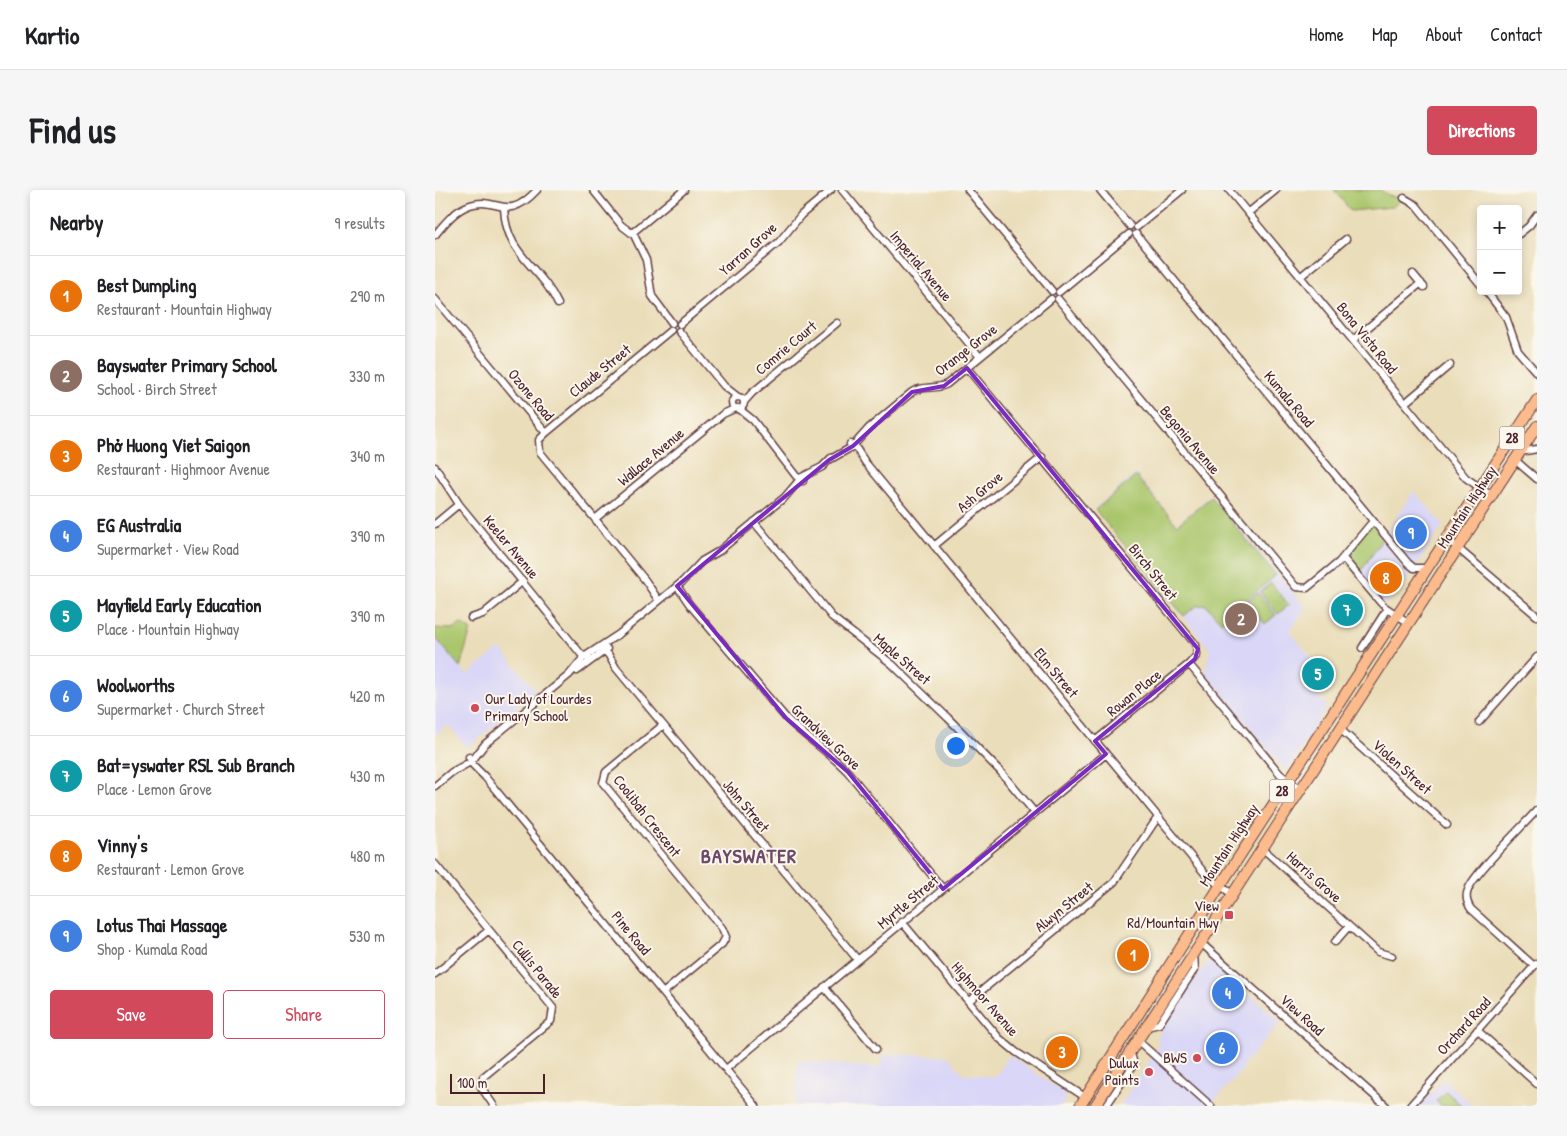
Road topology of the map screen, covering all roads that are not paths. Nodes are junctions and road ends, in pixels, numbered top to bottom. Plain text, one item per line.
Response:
1 (537, 190) edge
2 (593, 190) edge
3 (684, 190) edge
4 (831, 190) edge
5 (842, 190) edge
6 (968, 190) edge
7 (1100, 190) edge
8 (1182, 190) edge
9 (1229, 190) edge
10 (1277, 190) edge
11 (1404, 198) dead end
12 (504, 208) junction
13 (1248, 214) junction
14 (1537, 214) edge
15 (1133, 231) junction
16 (1522, 232) edge
17 (632, 233) junction
18 (435, 235) edge
19 (1346, 239) dead end
20 (1413, 274) dead end
21 (1300, 277) junction
22 (1477, 280) edge
23 (1055, 295) junction
24 (1488, 295) edge
25 (435, 299) edge
26 (558, 304) dead end
27 (837, 323) dead end
28 (671, 326) junction
29 (679, 327) junction
30 (1353, 340) junction
31 (980, 357) junction
32 (1451, 365) dead end
33 (967, 368) junction
34 (1537, 373) edge
35 (1537, 400) edge
36 (738, 403) junction
37 (1405, 403) junction
38 (1537, 426) edge
39 (546, 433) junction
40 (851, 446) junction
41 (1537, 449) edge
42 (1517, 456) junction
43 (1042, 457) junction
44 (435, 467) edge
45 (801, 479) junction
46 (1537, 479) edge
47 (1479, 489) junction
48 (1492, 496) junction
49 (459, 504) junction
50 (595, 519) junction
51 (1373, 521) junction
52 (754, 522) junction
53 (435, 524) edge
54 (1447, 539) junction
55 (934, 546) junction
56 (1459, 547) junction
57 (1343, 558) junction
58 (1428, 568) junction
59 (523, 581) junction
60 (678, 586) junction
61 (661, 599) junction
62 (1384, 606) junction
63 (1397, 616) junction
64 (1537, 616) edge
65 (471, 618) dead end
66 (1409, 624) junction
67 (1362, 648) dead end
68 (602, 651) junction
69 (587, 657) junction
70 (1537, 657) edge
71 (1189, 664) junction
72 (1479, 722) dead end
73 (663, 725) junction
74 (1340, 729) junction
75 (1095, 741) junction
76 (1106, 754) junction
77 (471, 760) junction
78 (1288, 782) junction
79 (435, 786) edge
80 (1300, 789) junction
81 (1537, 810) edge
82 (1035, 813) junction
83 (1158, 817) junction
84 (1447, 825) dead end
85 (1262, 848) junction
86 (435, 864) edge
87 (1220, 886) junction
88 (943, 889) junction
89 (1232, 894) junction
90 (902, 922) junction
91 (1349, 926) junction
92 (489, 930) junction
93 (1201, 942) junction
94 (1335, 942) dead end
95 (1392, 956) dead end
96 (857, 959) junction
97 (1536, 965) edge
98 (435, 974) edge
99 (824, 987) junction
100 (663, 992) junction
101 (969, 1002) junction
102 (1477, 1030) junction
103 (1137, 1040) junction
104 (876, 1049) dead end
105 (1130, 1050) junction
106 (726, 1069) junction
107 (1537, 1084) edge
108 (1082, 1101) edge
109 (494, 1106) edge
110 (756, 1106) edge
111 (1095, 1106) edge
112 (1106, 1106) edge
113 (1211, 1106) edge
114 (1386, 1106) edge
115 (1410, 1106) edge

1 - 12 street
2 - 17 street
3 - 17 street
4 - 29 street, Yarran Grove
5 - 31 street, Imperial Avenue
6 - 23 street, Begonia Avenue
7 - 15 street, Kumala Road
8 - 15 street, Orange Grove
9 - 13 street, Bona Vista Road
10 - 13 street
11 - 22 street
12 - 18 street
12 - 26 street
13 - 21 street, Bona Vista Road
14 - 16 street
15 - 23 street, Orange Grove
15 - 51 street, Kumala Road
17 - 28 street
19 - 21 street
20 - 30 street
21 - 30 street, Bona Vista Road
23 - 31 street, Orange Grove
23 - 57 street, Begonia Avenue
24 - 34 street
25 - 39 street, Ozone Road
27 - 36 street, Comrie Court
28 - 29 street
28 - 39 street, Claude Street
29 - 36 street
30 - 37 street, Bona Vista Road
31 - 33 street, Orange Grove
32 - 37 street
33 - 40 street, Orange Grove
33 - 43 street, Birch Street
35 - 47 main road, Mountain Highway / 28
36 - 45 street
36 - 50 street, Wallace Avenue
37 - 47 street, Bona Vista Road
38 - 42 main road, Mountain Highway / 28
39 - 50 street, Ozone Road
40 - 45 street, Orange Grove
40 - 55 street, Elm Street
41 - 42 street
42 - 46 street
42 - 48 main road, Mountain Highway / 28
43 - 55 street, Ash Grove
43 - 71 street, Birch Street
44 - 49 street, Keeler Avenue
45 - 52 street, Orange Grove
47 - 48 street, Bona Vista Road
47 - 54 main road, Mountain Highway / 28
48 - 56 main road, Mountain Highway / 28
49 - 53 street
49 - 59 street, Keeler Avenue
50 - 61 street, Ozone Road
51 - 57 street
51 - 58 street, Kumala Road
52 - 60 street, Orange Grove
52 - 82 street, Maple Street
54 - 56 street
54 - 58 main road, Mountain Highway / 28
55 - 75 street, Elm Street
56 - 64 street
56 - 66 main road, Mountain Highway / 28
57 - 62 street
58 - 63 main road, Mountain Highway / 28
59 - 65 street
59 - 69 street, Keeler Avenue
60 - 61 street, Orange Grove
60 - 88 street, Grandview Grove
61 - 68 street, Orange Grove
62 - 63 street
62 - 67 street
63 - 66 street
63 - 78 main road, Mountain Highway / 28
66 - 74 main road, Mountain Highway / 28
68 - 69 street, Orange Grove
68 - 73 street, John Street
69 - 77 street, Orange Grove
70 - 72 street
71 - 75 street, Rowan Place
71 - 78 street
73 - 96 street, John Street
73 - 100 street, Coolibah Crescent
74 - 80 main road, Mountain Highway / 28
74 - 84 street, Violen Street
75 - 76 street, Elm Street
76 - 82 street, Myrtle Street
76 - 83 street, Elm Street
77 - 79 street, Orange Grove
77 - 100 street, Pine Road
78 - 80 street
78 - 87 main road, Mountain Highway / 28
80 - 85 main road, Mountain Highway / 28
81 - 97 street
82 - 88 street, Myrtle Street
83 - 87 street, Elm Street
83 - 101 street, Alwyn Street
85 - 89 main road, Mountain Highway / 28
85 - 91 street, Harris Grove
86 - 92 street, Cullis Parade
87 - 89 street, Elm Street
87 - 108 main road, Mountain Highway / 28
88 - 90 street, Myrtle Street
89 - 93 main road, Mountain Highway / 28
90 - 96 street, Myrtle Street
90 - 101 street, Highmoor Avenue
91 - 94 street
91 - 95 street, Harris Grove
92 - 98 street
92 - 109 street, Cullis Parade
93 - 103 main road, Mountain Highway / 28
93 - 114 street, View Road
96 - 99 street, Myrtle Street
97 - 102 street, Orchard Road
99 - 104 street
99 - 106 street, Myrtle Street
100 - 106 street, Pine Road
101 - 108 street, Highmoor Avenue
102 - 107 street
102 - 115 street, Orchard Road
103 - 105 main road, Mountain Highway / 28
103 - 113 street
105 - 111 main road, Mountain Highway / 28
105 - 112 street
106 - 110 street, Pine Road

